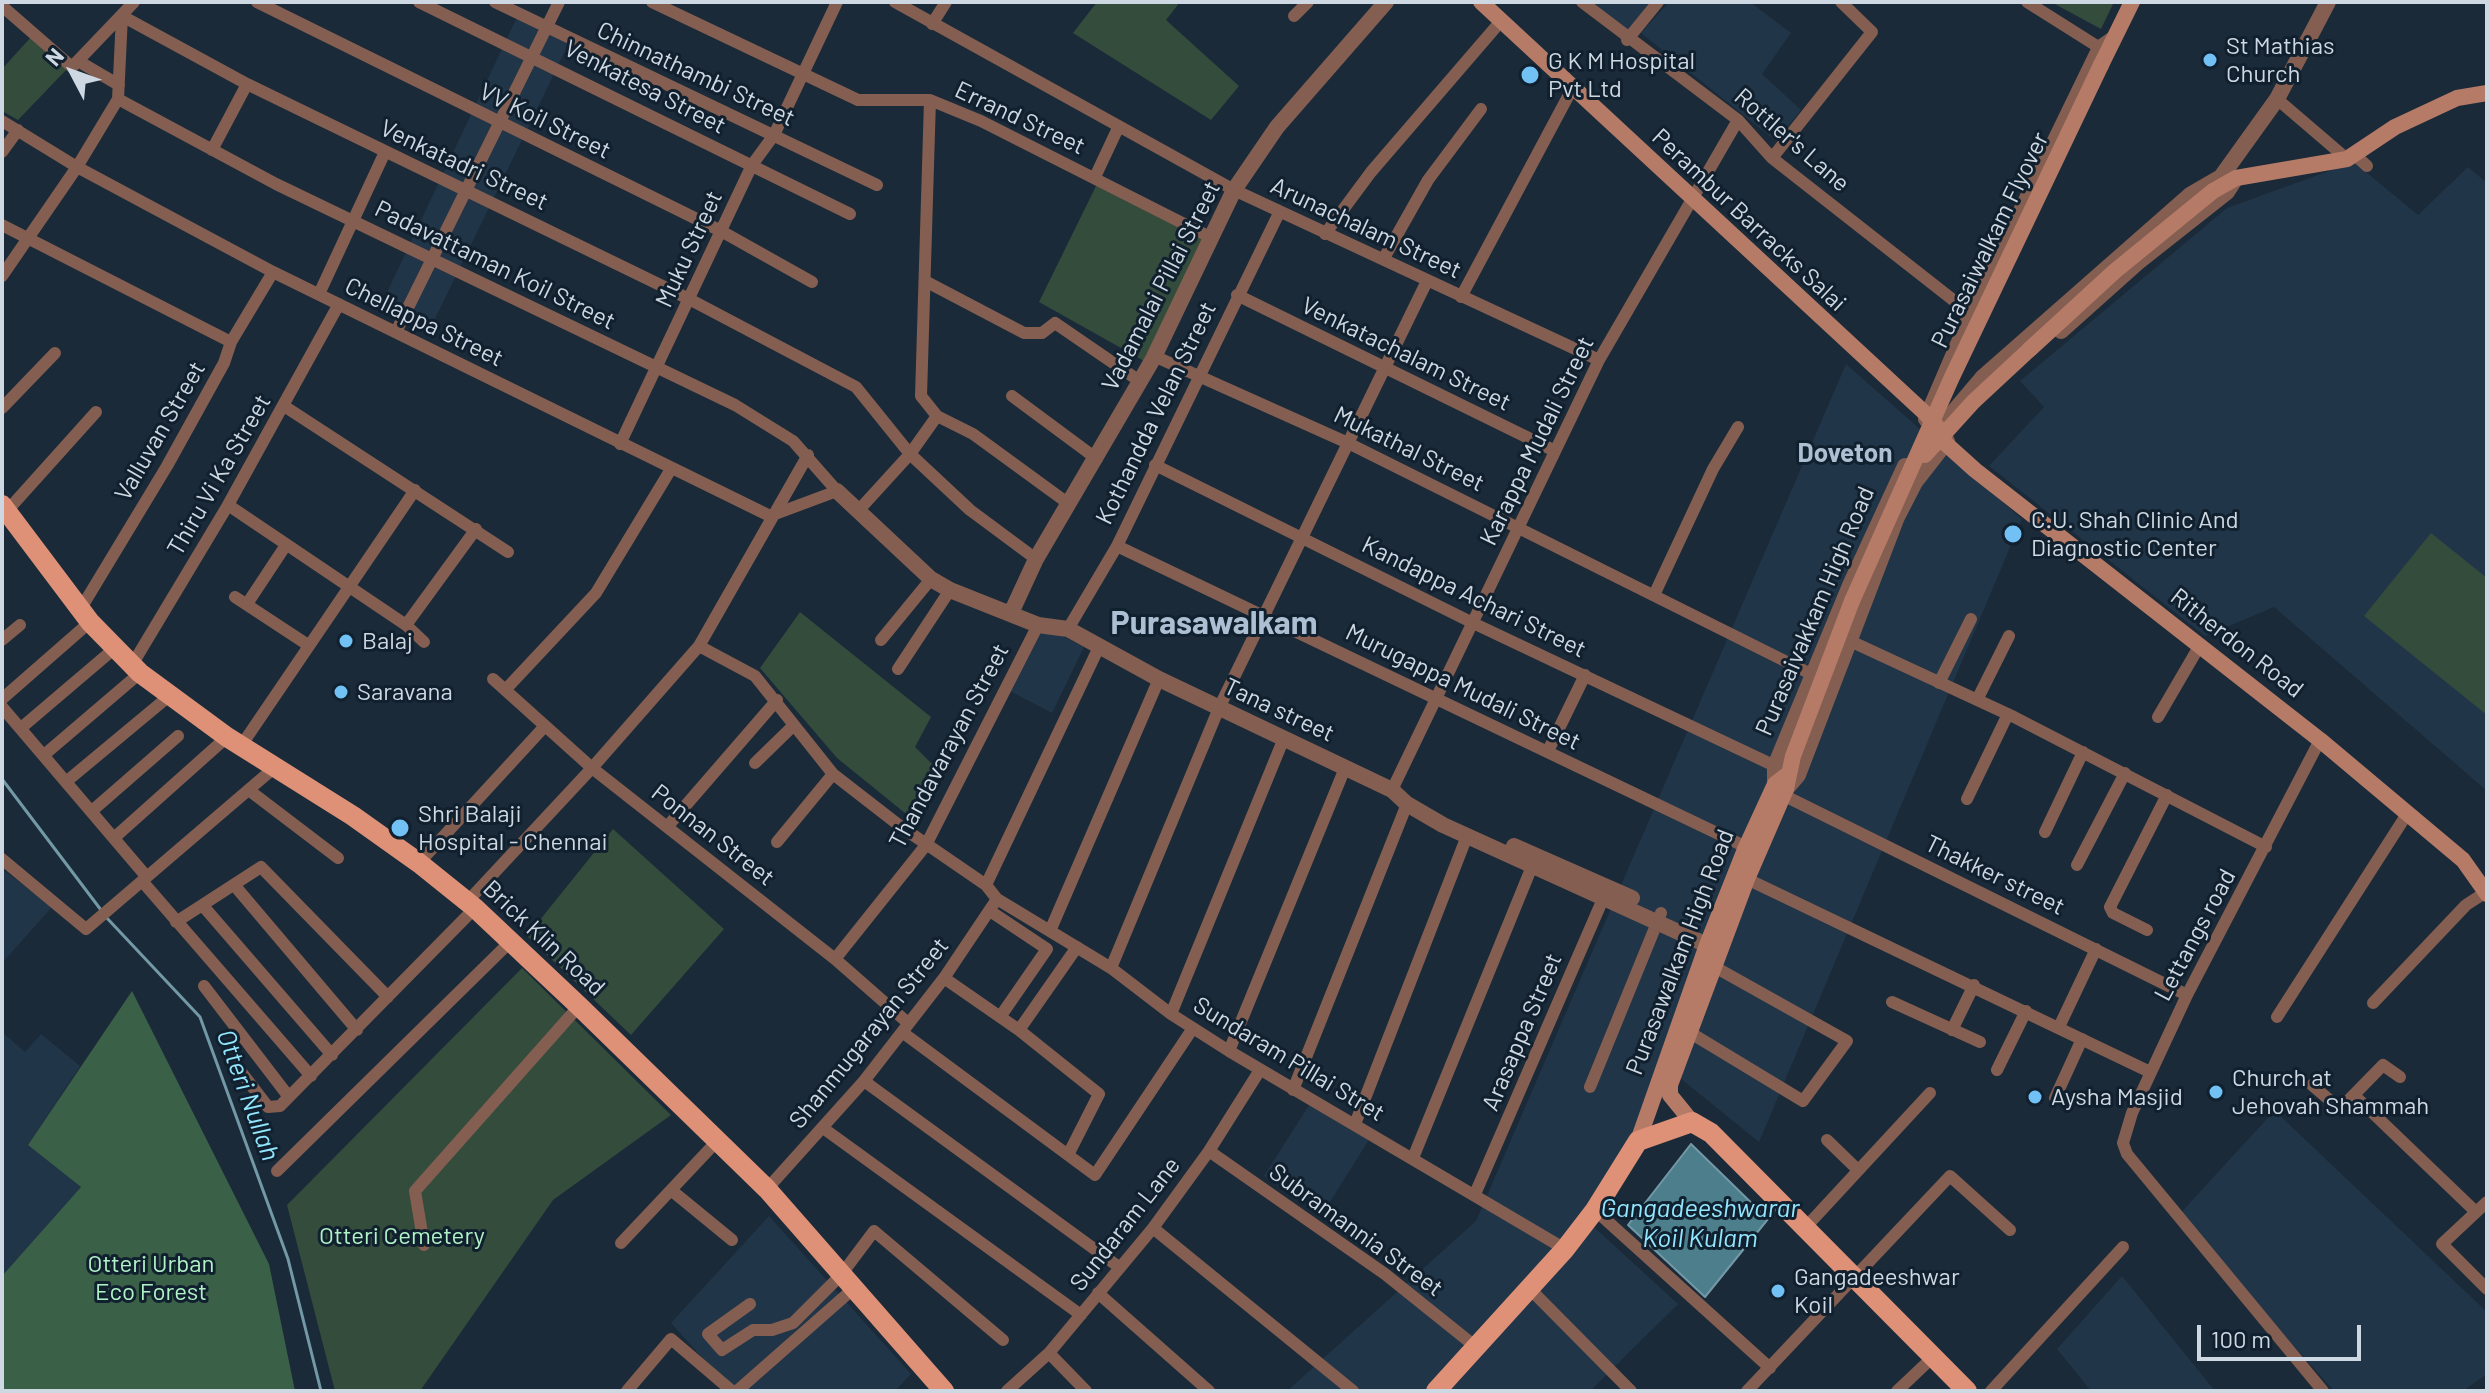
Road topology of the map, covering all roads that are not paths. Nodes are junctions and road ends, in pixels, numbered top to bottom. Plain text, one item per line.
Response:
1 (134, 2) edge
2 (257, 2) edge
3 (419, 2) edge
4 (495, 2) edge
5 (559, 2) edge
6 (652, 2) edge
7 (837, 2) edge
8 (895, 2) edge
9 (946, 2) edge
10 (1308, 2) edge
11 (1386, 2) edge
12 (1481, 2) edge
13 (1582, 2) edge
14 (1658, 2) edge
15 (1841, 2) edge
16 (2027, 2) edge
17 (2132, 2) edge
18 (2328, 2) edge
19 (2, 6) edge
20 (122, 16) junction
21 (1294, 16) dead end
22 (1501, 21) junction
23 (932, 24) junction
24 (548, 28) junction
25 (1627, 40) junction
26 (2105, 50) junction
27 (530, 54) junction
28 (75, 64) junction
29 (800, 75) junction
30 (247, 84) junction
31 (119, 85) junction
32 (1572, 89) junction
33 (2487, 93) edge
34 (118, 99) junction
35 (2277, 99) junction
36 (930, 100) junction
37 (1481, 109) dead end
38 (1738, 120) junction
39 (2, 121) edge
40 (498, 123) junction
41 (1118, 128) junction
42 (18, 130) junction
43 (774, 135) junction
44 (212, 150) junction
45 (2, 152) edge
46 (385, 152) junction
47 (1772, 158) junction
48 (2356, 160) junction
49 (752, 165) junction
50 (77, 167) junction
51 (1095, 177) junction
52 (2223, 182) junction
53 (877, 185) dead end
54 (466, 189) junction
55 (1234, 190) junction
56 (1692, 201) junction
57 (1279, 213) junction
58 (850, 214) dead end
59 (353, 221) junction
60 (2, 225) edge
61 (721, 231) junction
62 (1325, 234) junction
63 (28, 238) junction
64 (1212, 238) junction
65 (433, 258) junction
66 (1384, 258) junction
67 (273, 272) junction
68 (2, 276) edge
69 (925, 281) junction
70 (1427, 281) junction
71 (812, 282) dead end
72 (319, 294) junction
73 (1237, 295) junction
74 (1461, 297) junction
75 (689, 299) junction
76 (339, 304) junction
77 (1971, 314) junction
78 (396, 332) junction
79 (231, 342) junction
80 (55, 353) dead end
81 (1154, 356) junction
82 (1599, 360) junction
83 (660, 367) junction
84 (1382, 369) junction
85 (1200, 376) junction
86 (1983, 377) junction
87 (1141, 382) junction
88 (1994, 391) junction
89 (1950, 394) junction
90 (1012, 396) dead end
91 (284, 406) junction
92 (2, 408) edge
93 (96, 412) dead end
94 (937, 416) junction
95 (1738, 427) dead end
96 (1937, 428) junction
97 (1348, 443) junction
98 (620, 444) junction
99 (1555, 451) junction
100 (910, 454) junction
101 (808, 455) junction
102 (1097, 459) junction
103 (1155, 465) junction
104 (1915, 465) junction
105 (671, 469) junction
106 (415, 490) junction
107 (837, 491) junction
108 (1069, 504) junction
109 (228, 505) junction
110 (5, 508) edge
111 (858, 511) junction
112 (770, 516) junction
113 (1518, 527) junction
114 (476, 529) junction
115 (1302, 539) junction
116 (286, 545) junction
117 (1117, 546) junction
118 (508, 552) dead end
119 (1036, 559) junction
120 (931, 579) junction
121 (350, 587) junction
122 (950, 590) junction
123 (1655, 593) junction
124 (235, 597) dead end
125 (247, 604) junction
126 (1011, 613) junction
127 (85, 616) junction
128 (1265, 616) junction
129 (1971, 619) dead end
130 (1473, 623) junction
131 (20, 625) dead end
132 (406, 625) junction
133 (1038, 625) junction
134 (1068, 629) junction
135 (2009, 636) dead end
136 (2, 640) edge
137 (881, 640) dead end
138 (1848, 640) junction
139 (424, 642) dead end
140 (308, 645) junction
141 (2200, 645) junction
142 (699, 646) junction
143 (1099, 647) junction
144 (115, 648) junction
145 (136, 669) junction
146 (898, 669) dead end
147 (1585, 675) junction
148 (1813, 675) junction
149 (493, 679) dead end
150 (1159, 679) junction
151 (1939, 683) junction
152 (507, 688) junction
153 (168, 697) junction
154 (2, 699) edge
155 (1435, 699) junction
156 (777, 700) junction
157 (1977, 700) junction
158 (2, 707) edge
159 (1219, 708) junction
160 (2008, 714) junction
161 (2158, 717) dead end
162 (545, 726) junction
163 (793, 726) junction
164 (21, 728) junction
165 (178, 736) dead end
166 (1284, 738) junction
167 (2320, 740) junction
168 (234, 742) junction
169 (1548, 751) junction
170 (2083, 752) junction
171 (44, 755) junction
172 (755, 763) dead end
173 (274, 768) junction
174 (592, 768) junction
175 (1345, 768) junction
176 (2125, 773) junction
177 (833, 774) junction
178 (67, 781) junction
179 (1781, 781) junction
180 (1392, 790) junction
181 (250, 791) junction
182 (2167, 795) junction
183 (1967, 799) dead end
184 (1407, 804) junction
185 (93, 810) junction
186 (2407, 814) junction
187 (1435, 818) junction
188 (667, 827) junction
189 (2045, 832) dead end
190 (1467, 836) junction
191 (115, 837) junction
192 (777, 842) dead end
193 (926, 845) junction
194 (1746, 847) junction
195 (2266, 847) junction
196 (338, 858) dead end
197 (2, 859) edge
198 (1534, 862) junction
199 (419, 863) junction
200 (2077, 865) dead end
201 (144, 878) junction
202 (1747, 879) junction
203 (986, 885) junction
204 (235, 886) junction
205 (1606, 892) junction
206 (2486, 893) edge
207 (997, 899) junction
208 (471, 905) junction
209 (204, 907) junction
210 (990, 911) junction
211 (1660, 917) junction
212 (176, 922) junction
213 (2147, 930) dead end
214 (1050, 931) junction
215 (509, 943) junction
216 (1077, 947) junction
217 (2096, 949) junction
218 (1712, 950) junction
219 (835, 959) junction
220 (1111, 968) junction
221 (944, 978) junction
222 (1974, 985) junction
223 (204, 986) dead end
224 (2187, 995) junction
225 (388, 997) junction
226 (1892, 1002) dead end
227 (2373, 1003) dead end
228 (579, 1006) junction
229 (2026, 1011) junction
230 (1171, 1014) junction
231 (1000, 1017) junction
232 (2277, 1017) dead end
233 (905, 1027) junction
234 (2059, 1027) junction
235 (1193, 1028) junction
236 (357, 1030) junction
237 (1019, 1030) junction
238 (1952, 1030) junction
239 (1689, 1032) junction
240 (2082, 1039) junction
241 (1980, 1042) dead end
242 (1229, 1051) junction
243 (332, 1055) junction
244 (235, 1064) dead end
245 (1260, 1070) junction
246 (1997, 1070) dead end
247 (2150, 1072) junction
248 (311, 1076) junction
249 (2400, 1077) dead end
250 (864, 1081) junction
251 (2312, 1085) dead end
252 (1590, 1087) dead end
253 (1293, 1090) junction
254 (1930, 1093) dead end
255 (2355, 1096) junction
256 (289, 1097) junction
257 (2055, 1098) dead end
258 (1692, 1122) junction
259 (1355, 1124) junction
260 (823, 1128) junction
261 (719, 1139) junction
262 (1827, 1140) dead end
263 (1638, 1141) junction
264 (1209, 1151) junction
265 (1068, 1155) junction
266 (1413, 1158) junction
267 (1858, 1170) junction
268 (277, 1171) dead end
269 (767, 1189) junction
270 (671, 1190) junction
271 (1475, 1194) junction
272 (2487, 1202) edge
273 (1595, 1210) junction
274 (2476, 1212) junction
275 (1153, 1228) junction
276 (1805, 1228) junction
277 (2010, 1230) dead end
278 (732, 1240) dead end
279 (621, 1243) dead end
280 (424, 1245) dead end
281 (2123, 1247) dead end
282 (1565, 1249) junction
283 (1119, 1267) junction
284 (1856, 1279) junction
285 (847, 1282) junction
286 (2487, 1289) edge
287 (1531, 1290) junction
288 (1098, 1293) junction
289 (750, 1304) dead end
290 (1081, 1315) junction
291 (1003, 1340) dead end
292 (1476, 1347) junction
293 (1049, 1353) junction
294 (1933, 1357) junction
295 (1770, 1368) junction
296 (627, 1391) edge
297 (735, 1391) edge
298 (944, 1391) edge
299 (1007, 1391) edge
300 (1086, 1391) edge
301 (1209, 1391) edge
302 (1353, 1391) edge
303 (1436, 1391) edge
304 (1631, 1391) edge
305 (1747, 1391) edge
306 (1897, 1391) edge
307 (1967, 1391) edge
308 (1991, 1391) edge
309 (2323, 1391) edge

1 - 20 street
2 - 40 street, VV Koil Street
3 - 27 street, Venkatesa Street
4 - 24 street, Chinnathambi Street
5 - 24 street
6 - 29 street, Errand Street
7 - 29 street
8 - 23 street, Arunachalam Street
9 - 23 street
10 - 21 street
11 - 55 street, Vadamalai Pillai Street
12 - 22 main road, Perambur Barracks Salai
13 - 25 street, Rottler's Lane
14 - 25 street
15 - 47 street
16 - 26 street
17 - 26 main road, Purasaiwalkam Flyover
18 - 35 street
19 - 28 street
20 - 28 street
20 - 30 street, Venkatadri Street
20 - 31 street
22 - 32 main road, Perambur Barracks Salai
22 - 62 street
23 - 41 street, Arunachalam Street
24 - 27 street
24 - 43 street, Chinnathambi Street
25 - 38 street, Rottler's Lane
26 - 77 street
26 - 89 street
26 - 104 main road, Purasaiwalkam Flyover, bridge
27 - 40 street
27 - 49 street, Venkatesa Street
28 - 31 street
29 - 36 street, Errand Street
29 - 43 street, Muku Street
30 - 44 street
30 - 46 street, Venkatadri Street
31 - 34 street
32 - 56 main road, Perambur Barracks Salai
32 - 74 street
33 - 48 main road
34 - 44 street, Padavattaman Koil Street
34 - 50 street
35 - 48 street
35 - 52 street
36 - 51 street, Errand Street
36 - 69 street
37 - 66 street
38 - 47 street, Rottler's Lane
38 - 56 street, Karappa Mudali Street
39 - 42 street, Chellappa Street
40 - 54 street
40 - 61 street, VV Koil Street
41 - 51 street
41 - 55 street, Arunachalam Street
42 - 45 street
42 - 50 street, Chellappa Street
43 - 49 street, Muku Street
43 - 53 street, Chinnathambi Street
44 - 59 street, Padavattaman Koil Street
46 - 54 street, Venkatadri Street
46 - 59 street
47 - 77 street, Rottler's Lane
48 - 52 main road
49 - 58 street, Venkatesa Street
49 - 61 street, Muku Street
50 - 63 street
50 - 67 street, Chellappa Street
51 - 64 street, Errand Street
52 - 86 street
52 - 88 street
52 - 104 main road, Purasaiwalkam Flyover, bridge
54 - 65 street
54 - 75 street, Venkatadri Street
55 - 57 street, Arunachalam Street
55 - 64 street, Vadamalai Pillai Street
56 - 82 street, Karappa Mudali Street
56 - 96 main road, Perambur Barracks Salai
57 - 62 street, Arunachalam Street
57 - 73 street, Kothandda Velan Street
59 - 65 street, Padavattaman Koil Street
59 - 72 street
60 - 63 street
61 - 71 street, VV Koil Street
61 - 75 street, Muku Street
62 - 66 street, Arunachalam Street
63 - 68 street
63 - 79 street
64 - 81 street, Vadamalai Pillai Street
65 - 78 street
65 - 83 street, Padavattaman Koil Street
66 - 70 street, Arunachalam Street
67 - 72 street, Chellappa Street
67 - 79 street, Valluvan Street
69 - 87 street
69 - 94 street
70 - 74 street, Arunachalam Street
70 - 84 street
72 - 76 street, Chellappa Street
73 - 84 street, Venkatachalam Street
73 - 85 street, Kothandda Velan Street
74 - 82 street, Arunachalam Street
75 - 83 street, Muku Street
75 - 100 street, Venkatadri Street
76 - 78 street, Chellappa Street
76 - 91 street, Thiru Vi Ka Street
77 - 89 street
78 - 98 street, Chellappa Street
79 - 127 street, Valluvan Street
80 - 92 street
81 - 85 street, Mukathal Street
81 - 87 street, Vadamalai Pillai Street
82 - 99 street, Karappa Mudali Street
83 - 98 street, Muku Street
83 - 101 street, Padavattaman Koil Street
84 - 97 street
84 - 99 street, Venkatachalam Street
85 - 97 street, Mukathal Street
85 - 103 street, Kothandda Velan Street
86 - 88 street
86 - 89 street
87 - 102 street, Vadamalai Pillai Street
88 - 96 street
89 - 96 street
89 - 96 street
90 - 102 street
91 - 106 street
91 - 109 street, Thiru Vi Ka Street
93 - 110 street
94 - 100 street
94 - 108 street
95 - 123 street
96 - 138 street
96 - 141 main road, Ritherdon Road
96 - 148 street, Purasaivakkam High Road
97 - 113 street, Mukathal Street
97 - 115 street
98 - 105 street, Chellappa Street
99 - 113 street, Karappa Mudali Street
100 - 111 street
100 - 119 street, Venkatadri Street
101 - 107 street, Padavattaman Koil Street
101 - 112 street
102 - 108 street, Vadamalai Pillai Street
103 - 115 street, Kandappa Achari Street
103 - 117 street, Kothandda Velan Street
104 - 179 main road, Purasaiwalkam Flyover, bridge
105 - 112 street, Chellappa Street
105 - 152 street
106 - 114 street
106 - 121 street
107 - 111 street, Tana street
107 - 112 street
108 - 119 street, Vadamalai Pillai Street
109 - 116 street
109 - 145 street, Thiru Vi Ka Street
110 - 127 main road, Brick Klin Road
111 - 120 street, Tana street
112 - 142 street
113 - 123 street, Mukathal Street
113 - 130 street, Karappa Mudali Street
114 - 118 street
114 - 132 street
115 - 128 street
115 - 130 street, Kandappa Achari Street
116 - 121 street
116 - 125 street
117 - 128 street, Murugappa Mudali Street
117 - 134 street, Kothandda Velan Street
119 - 126 street, Vadamalai Pillai Street
120 - 122 street, Tana street
120 - 137 street
121 - 132 street
121 - 140 street
122 - 126 street, Tana street
122 - 146 street
123 - 148 street, Mukathal Street
124 - 125 street
125 - 140 street
126 - 133 street, Tana street
127 - 144 main road, Brick Klin Road
127 - 154 street, Valluvan Street
128 - 155 street, Murugappa Mudali Street
128 - 159 street
129 - 151 street
130 - 147 street, Kandappa Achari Street
130 - 155 street, Karappa Mudali Street
131 - 136 street
132 - 139 street
133 - 134 street, Tana street
133 - 193 street, Thandavarayan Street
134 - 143 street, Tana street
135 - 157 street
138 - 151 street
138 - 179 street
140 - 168 street
141 - 161 street
141 - 167 main road, Ritherdon Road
142 - 156 street
142 - 174 street
143 - 150 street, Tana street
143 - 203 street
144 - 145 main road, Brick Klin Road
144 - 164 street
145 - 153 main road, Brick Klin Road
145 - 171 street, Thiru Vi Ka Street
147 - 169 street
147 - 179 street, Kandappa Achari Street
148 - 179 street, Purasaivakkam High Road
149 - 152 street, Ponnan Street
150 - 159 street, Tana street
150 - 214 street
151 - 157 street
152 - 162 street, Ponnan Street
153 - 168 main road, Brick Klin Road
153 - 178 street
155 - 169 street, Murugappa Mudali Street
155 - 180 street, Karappa Mudali Street
156 - 163 street
156 - 188 street
157 - 160 street
158 - 164 street
159 - 166 street, Tana street
159 - 220 street
160 - 170 street
160 - 183 street
162 - 174 street, Ponnan Street
162 - 199 street
163 - 172 street
163 - 177 street
164 - 171 street
165 - 185 street
166 - 175 street, Tana street
166 - 230 street
167 - 186 main road, Ritherdon Road
167 - 195 street, Lettangs road
168 - 173 main road, Brick Klin Road
168 - 191 street
169 - 194 street, Murugappa Mudali Street
170 - 176 street
170 - 189 street
171 - 178 street
173 - 181 street
173 - 199 main road, Brick Klin Road
174 - 188 street, Ponnan Street
174 - 208 street
175 - 180 street, Tana street
175 - 242 street
176 - 182 street
176 - 200 street
177 - 192 street
177 - 193 street
178 - 185 street
179 - 194 main road, Purasawalkam High Road
179 - 202 main road, Purasawalkam High Road
179 - 217 street, Thakker street
180 - 184 street, Tana street
181 - 196 street
181 - 201 street
182 - 195 street
182 - 213 street
184 - 187 street, Tana street
184 - 253 street
185 - 191 street
186 - 206 main road, Ritherdon Road
186 - 232 street
187 - 190 street, Tana street
187 - 198 street
188 - 219 street, Ponnan Street
190 - 198 street, Tana street
190 - 259 street
191 - 201 street
193 - 203 street
193 - 219 street, Thandavarayan Street
194 - 218 main road, Purasawalkam High Road
195 - 224 street, Lettangs road
197 - 201 street
198 - 205 street
198 - 266 street
199 - 208 main road, Brick Klin Road
201 - 212 street
202 - 218 main road, Purasawalkam High Road
202 - 222 street
203 - 207 street
204 - 209 street
204 - 225 street
204 - 236 street
205 - 211 street
205 - 271 street, Arasappa Street
206 - 227 street
207 - 210 street, Shanmugarayan Street
207 - 214 street, Sundaram Pillai Stret
208 - 215 main road, Brick Klin Road
208 - 225 street
209 - 212 street
209 - 243 street
210 - 221 street, Shanmugarayan Street
210 - 231 street
211 - 218 street
211 - 252 street
212 - 248 street
214 - 216 street, Sundaram Pillai Stret
215 - 228 main road, Brick Klin Road
215 - 268 street
216 - 220 street, Sundaram Pillai Stret
216 - 237 street
217 - 224 street, Thakker street
217 - 234 street
218 - 239 main road, Purasawalkam High Road
218 - 239 street
218 - 263 main road, Purasawalkam High Road
219 - 233 street, Ponnan Street
220 - 230 street, Sundaram Pillai Stret
221 - 231 street
221 - 233 street, Shanmugarayan Street
222 - 229 street
222 - 238 street
223 - 256 street
224 - 247 street, Lettangs road
225 - 236 street
226 - 238 street
228 - 261 main road, Brick Klin Road
228 - 280 street
229 - 234 street
229 - 246 street
230 - 235 street, Sundaram Pillai Stret
231 - 237 street
233 - 250 street, Shanmugarayan Street
233 - 265 street, Ponnan Street
234 - 240 street
235 - 242 street, Sundaram Pillai Stret
235 - 265 street, Ponnan Street
236 - 243 street
237 - 265 street
238 - 241 street
239 - 258 main road, Purasawalkam High Road
240 - 247 street
240 - 257 street
242 - 245 street, Sundaram Pillai Stret
243 - 248 street
244 - 256 street
245 - 253 street, Sundaram Pillai Stret
245 - 264 street, Sundaram Lane
247 - 309 street, Lettangs road
248 - 256 street
249 - 255 street
250 - 260 street, Shanmugarayan Street
250 - 283 street
251 - 255 street
253 - 259 street, Sundaram Pillai Stret
254 - 267 street
255 - 274 street
258 - 263 main road
258 - 276 main road, Purasawalkam High Road
259 - 266 street, Sundaram Pillai Stret
260 - 269 street, Shanmugarayan Street
260 - 290 street
261 - 269 main road, Brick Klin Road
261 - 270 street
262 - 267 street
263 - 273 main road, Purasawalkam High Road
264 - 275 street, Sundaram Lane
264 - 292 street, Subramannia Street
266 - 271 street, Sundaram Pillai Stret
267 - 276 street
269 - 285 main road, Brick Klin Road
270 - 278 street
270 - 279 street
271 - 282 street, Sundaram Pillai Stret
272 - 274 street
273 - 282 main road, Purasawalkam High Road
273 - 295 street
274 - 286 street
275 - 283 street, Sundaram Lane
275 - 302 street
276 - 284 main road, Purasawalkam High Road
277 - 284 street
281 - 308 street
282 - 287 main road, Purasawalkam High Road
283 - 288 street, Sundaram Lane
284 - 294 main road, Purasawalkam High Road
284 - 295 street
285 - 289 street
285 - 291 street
285 - 297 street
285 - 298 main road, Brick Klin Road
287 - 292 main road, Purasawalkam High Road
287 - 304 street
288 - 290 street, Sundaram Lane
288 - 301 street
290 - 293 street, Sundaram Lane
292 - 303 main road, Purasawalkam High Road
293 - 299 street, Sundaram Lane
293 - 300 street
294 - 306 street
294 - 307 main road, Purasawalkam High Road
295 - 305 street
296 - 297 street

